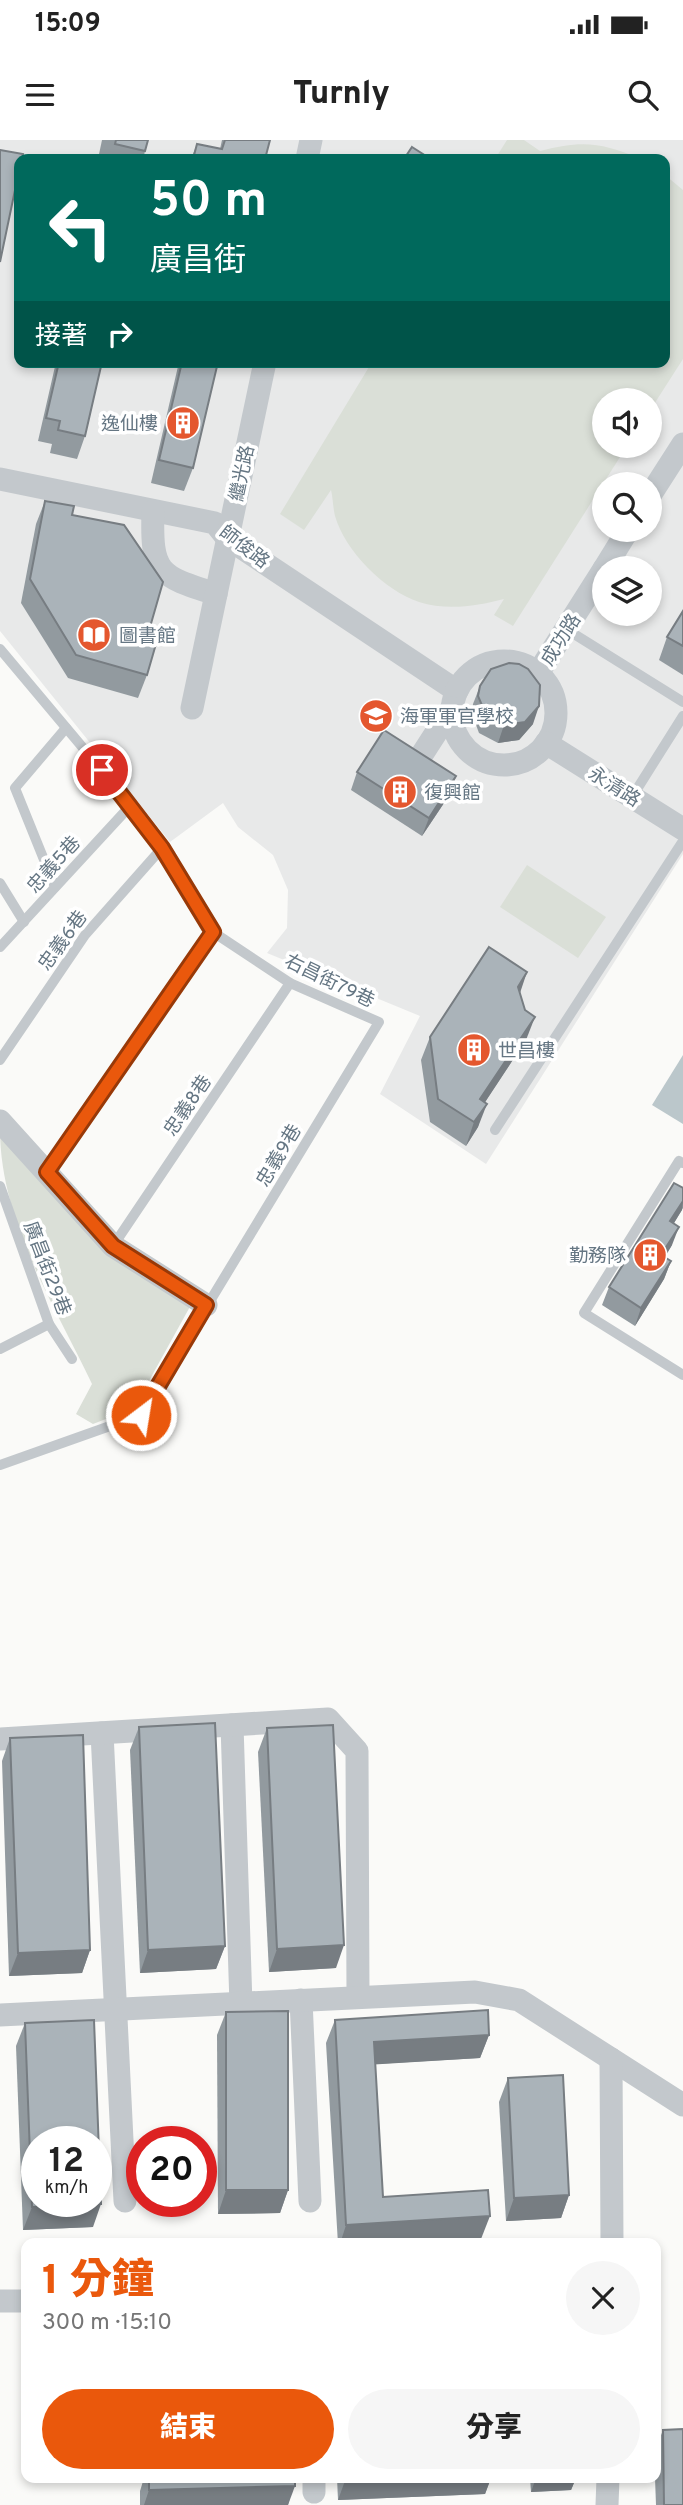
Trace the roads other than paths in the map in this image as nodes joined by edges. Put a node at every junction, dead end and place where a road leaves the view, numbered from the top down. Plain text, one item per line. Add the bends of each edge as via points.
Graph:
1 (264, 368) edge
2 (683, 444) edge
3 (662, 477) edge
4 (0, 479) edge
5 (153, 511) junction
6 (228, 538) junction
7 (592, 588) edge
8 (216, 594) junction
9 (566, 629) junction
10 (0, 649) edge
11 (538, 673) junction
12 (454, 700) junction
13 (683, 702) edge
14 (192, 708) dead end
15 (683, 716) edge
16 (66, 728) junction
17 (546, 743) junction
18 (412, 770) edge
19 (632, 797) junction
20 (131, 805) junction
21 (683, 830) edge
22 (683, 841) edge
23 (162, 848) junction
24 (0, 883) edge
25 (55, 887) junction
26 (24, 922) junction
27 (213, 932) junction
28 (0, 947) edge
29 (290, 983) junction
30 (379, 1022) joint
31 (0, 1060) edge
32 (0, 1121) edge
33 (495, 1130) dead end
34 (683, 1163) edge
35 (47, 1172) junction
36 (0, 1186) edge
37 (3, 1214) edge
38 (113, 1246) junction
39 (206, 1305) junction
40 (49, 1324) junction
41 (0, 1349) edge
42 (72, 1359) dead end
43 (683, 1375) edge
44 (0, 1465) edge
45 (232, 1725) junction
46 (102, 1733) junction
47 (0, 1739) edge
48 (358, 1997) junction
49 (302, 2000) junction
50 (241, 2005) junction
51 (115, 2009) junction
52 (0, 2015) edge
53 (611, 2059) junction
54 (683, 2105) edge
55 (125, 2201) dead end
56 (310, 2201) dead end
57 (612, 2238) edge
58 (0, 2301) edge
59 (21, 2301) edge
60 (608, 2483) edge
61 (607, 2505) edge

1 - 6 street, 繼光路
2 - 3 street
4 - 5 street, 師俊路
5 - 6 street, 師俊路 via 215,523
5 - 8 street via 152,552 171,580
6 - 8 street, 繼光路
6 - 12 street, 師俊路
7 - 9 street, 成功路
8 - 14 street, 繼光路
9 - 11 street, 成功路
9 - 13 lane
10 - 16 lane, 右昌街79巷
11 - 12 street via 517,663 493,662 465,678
11 - 17 street via 554,699 555,722
12 - 17 street via 453,725 460,741 485,762 519,763
12 - 18 street
15 - 19 lane
16 - 20 lane, 右昌街79巷
16 - 25 lane via 15,788
17 - 19 street, 永清路
19 - 21 street, 永清路
20 - 23 lane, 右昌街79巷
20 - 25 lane, 忠義5巷
22 - 33 lane
23 - 27 lane, 右昌街79巷
23 - 31 lane, 忠義6巷 via 85,935
24 - 26 lane
25 - 26 lane, 忠義5巷
26 - 28 lane, 忠義5巷
27 - 29 lane, 右昌街79巷
27 - 35 lane
29 - 30 lane, 右昌街79巷
29 - 38 lane, 忠義8巷
30 - 39 lane, 忠義9巷
32 - 35 street
34 - 43 lane via 679,1160 584,1313
35 - 38 street
36 - 37 lane, 廣昌街29巷
37 - 40 lane, 廣昌街29巷
38 - 39 street
39 - 44 lane, 忠義9巷 via 141,1415
40 - 41 lane
40 - 42 lane, 廣昌街29巷
45 - 46 street
45 - 48 street via 328,1719 357,1751
45 - 50 street
46 - 47 street
46 - 51 street
48 - 49 street
48 - 53 street via 475,1992 519,2000
49 - 50 street
49 - 56 street
50 - 51 street
51 - 52 street
51 - 55 street
53 - 54 street
53 - 57 street
58 - 59 street
60 - 61 street

